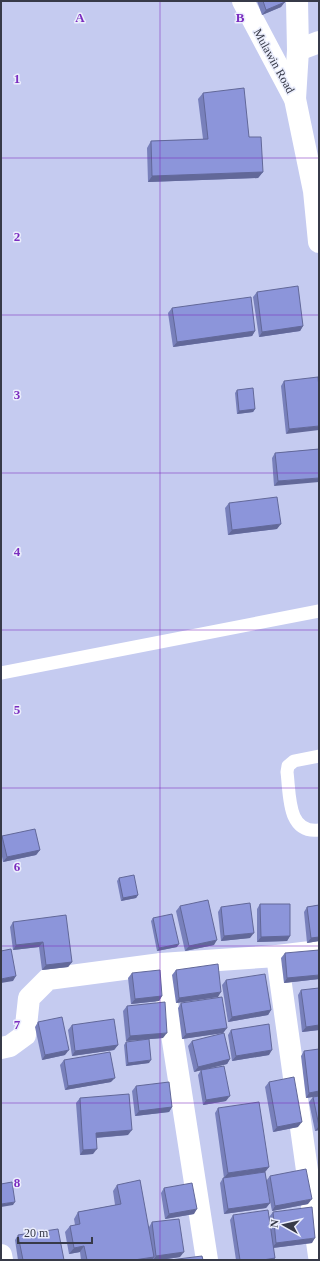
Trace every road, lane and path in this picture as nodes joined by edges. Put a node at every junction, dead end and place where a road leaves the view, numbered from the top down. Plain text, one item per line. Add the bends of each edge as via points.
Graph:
1 (243, 1) edge
2 (298, 1) edge
3 (319, 42) edge
4 (298, 50) junction
5 (295, 98) junction
6 (316, 190) edge
7 (319, 242) edge
8 (319, 611) edge
9 (1, 672) edge
10 (319, 756) edge
11 (319, 830) edge
12 (319, 951) edge
13 (278, 956) junction
14 (160, 964) junction
15 (1, 1048) edge
16 (1, 1255) edge
17 (319, 1256) edge
18 (2, 1260) edge
19 (206, 1260) edge

1 - 5 street, Mulawin Road
2 - 4 street
3 - 4 street
4 - 5 street
5 - 6 street, Mulawin Road
6 - 7 street, Mulawin Road
8 - 9 lane
10 - 11 lane via 294,761 288,766 287,772 293,819 301,828
12 - 13 street
13 - 14 street
13 - 17 street
14 - 15 street via 48,980 29,998 25,1035 10,1046
14 - 19 street
16 - 18 street

